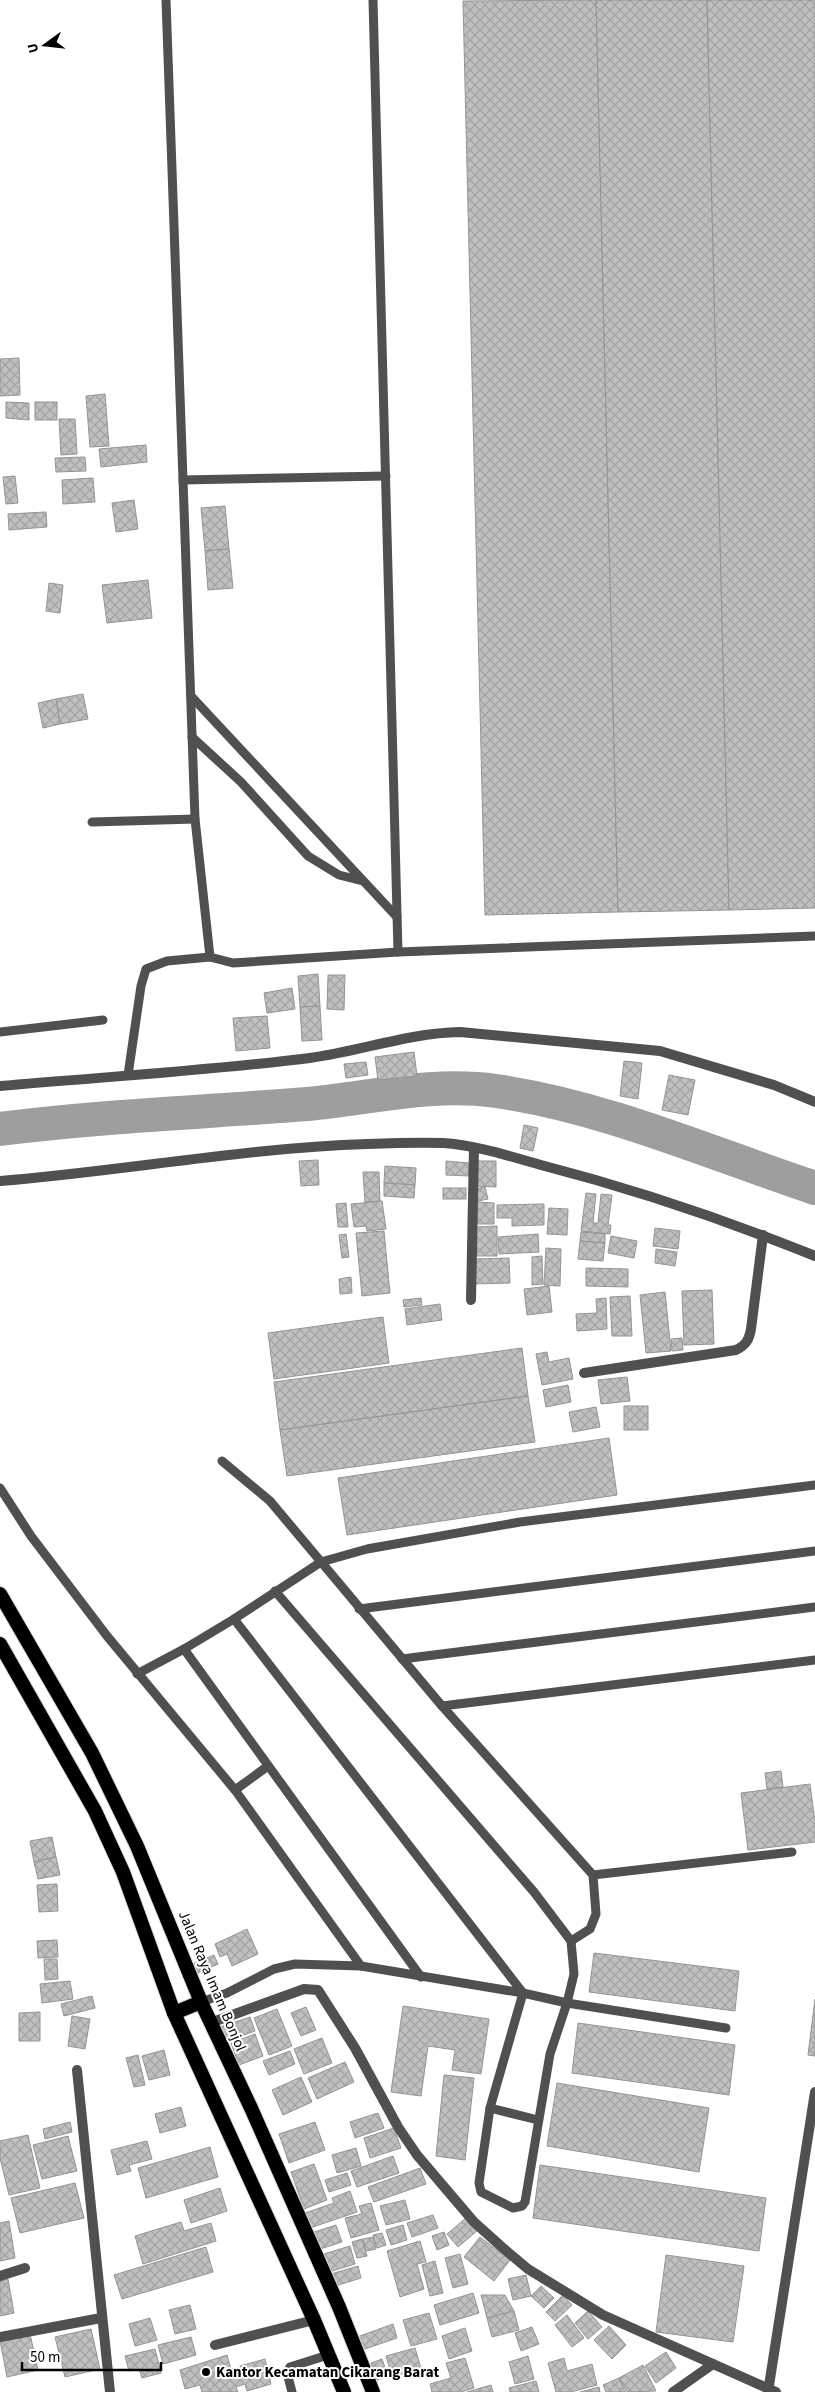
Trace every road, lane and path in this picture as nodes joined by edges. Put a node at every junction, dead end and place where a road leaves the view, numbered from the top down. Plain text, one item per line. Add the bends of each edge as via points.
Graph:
1 (166, 0) edge
2 (373, 0) edge
3 (386, 476) junction
4 (183, 480) junction
5 (191, 696) junction
6 (192, 737) junction
7 (195, 819) junction
8 (92, 822) dead end
9 (364, 881) junction
10 (397, 917) junction
11 (815, 936) edge
12 (398, 952) junction
13 (210, 957) junction
14 (103, 1020) dead end
15 (0, 1032) edge
16 (128, 1074) junction
17 (0, 1086) edge
18 (815, 1102) edge
19 (474, 1148) junction
20 (0, 1181) edge
21 (763, 1235) junction
22 (815, 1256) edge
23 (471, 1300) dead end
24 (584, 1373) dead end
25 (222, 1461) dead end
26 (815, 1485) edge
27 (0, 1488) edge
28 (815, 1551) edge
29 (321, 1562) junction
30 (274, 1592) junction
31 (0, 1594) edge
32 (815, 1607) edge
33 (359, 1609) junction
34 (234, 1619) junction
35 (0, 1644) edge
36 (184, 1649) junction
37 (402, 1659) junction
38 (815, 1660) edge
39 (137, 1674) junction
40 (442, 1706) junction
41 (268, 1766) junction
42 (235, 1790) junction
43 (792, 1852) dead end
44 (593, 1875) junction
45 (571, 1941) junction
46 (361, 1966) junction
47 (421, 1977) junction
48 (523, 1993) junction
49 (200, 2002) junction
50 (567, 2003) junction
51 (174, 2013) junction
52 (210, 2023) junction
53 (726, 2028) dead end
54 (77, 2070) dead end
55 (815, 2092) edge
56 (490, 2108) junction
57 (538, 2120) junction
58 (25, 2268) dead end
59 (0, 2276) edge
60 (101, 2318) junction
61 (314, 2320) junction
62 (0, 2337) edge
63 (216, 2345) dead end
64 (328, 2355) junction
65 (712, 2364) junction
66 (770, 2391) edge
67 (110, 2392) edge
68 (292, 2392) edge
69 (344, 2392) edge
70 (373, 2392) edge
71 (673, 2392) edge

1 - 4 lane
2 - 3 lane
3 - 4 lane
3 - 10 lane
4 - 5 lane
5 - 6 lane
5 - 9 lane
6 - 7 lane
6 - 9 lane via 241,782 308,856 339,875
7 - 8 lane
7 - 13 lane
9 - 10 lane
10 - 12 lane
11 - 12 lane
12 - 13 lane via 233,963
13 - 16 lane via 167,961 146,969
14 - 15 lane
16 - 17 street
16 - 18 street via 303,1059 426,1034 460,1032 660,1052 774,1085
19 - 20 street via 436,1143 264,1150
19 - 21 street via 564,1171
19 - 23 street
21 - 22 street
21 - 24 street via 751,1329 749,1340 743,1346 736,1350
25 - 29 lane via 270,1501
26 - 29 lane via 520,1522 367,1549
27 - 39 lane via 31,1536
28 - 33 lane
29 - 30 lane
29 - 33 lane
30 - 34 lane
30 - 45 lane via 534,1892
31 - 49 highway, Jalan Raya Imam Bonjol via 92,1753 137,1846
32 - 37 lane
33 - 37 lane
34 - 36 lane
34 - 48 lane
35 - 51 highway via 99,1820 123,1872
36 - 39 lane
36 - 41 lane
37 - 40 lane
38 - 40 lane
39 - 42 lane
40 - 44 lane
41 - 42 lane
41 - 47 lane
42 - 46 lane
43 - 44 lane
44 - 45 lane via 596,1914 590,1929
45 - 50 lane via 574,1974
46 - 47 lane
46 - 49 lane via 295,1964 274,1969 227,1993
47 - 48 lane
48 - 50 lane
48 - 56 lane
49 - 51 highway
49 - 52 highway, Jalan Raya Imam Bonjol
50 - 53 lane
50 - 57 lane via 550,2054
51 - 61 highway
52 - 65 street via 304,1989 318,1990 416,2155 474,2222 528,2269 582,2304 623,2326
52 - 70 highway, Jalan Raya Imam Bonjol via 339,2307
54 - 60 street
55 - 66 street
56 - 57 lane
56 - 57 lane via 479,2188 480,2192 513,2208 525,2202
58 - 59 street
60 - 62 street
60 - 67 street
61 - 63 street
61 - 64 highway
64 - 68 lane via 290,2367 287,2374
64 - 69 highway
65 - 66 street
65 - 71 street

